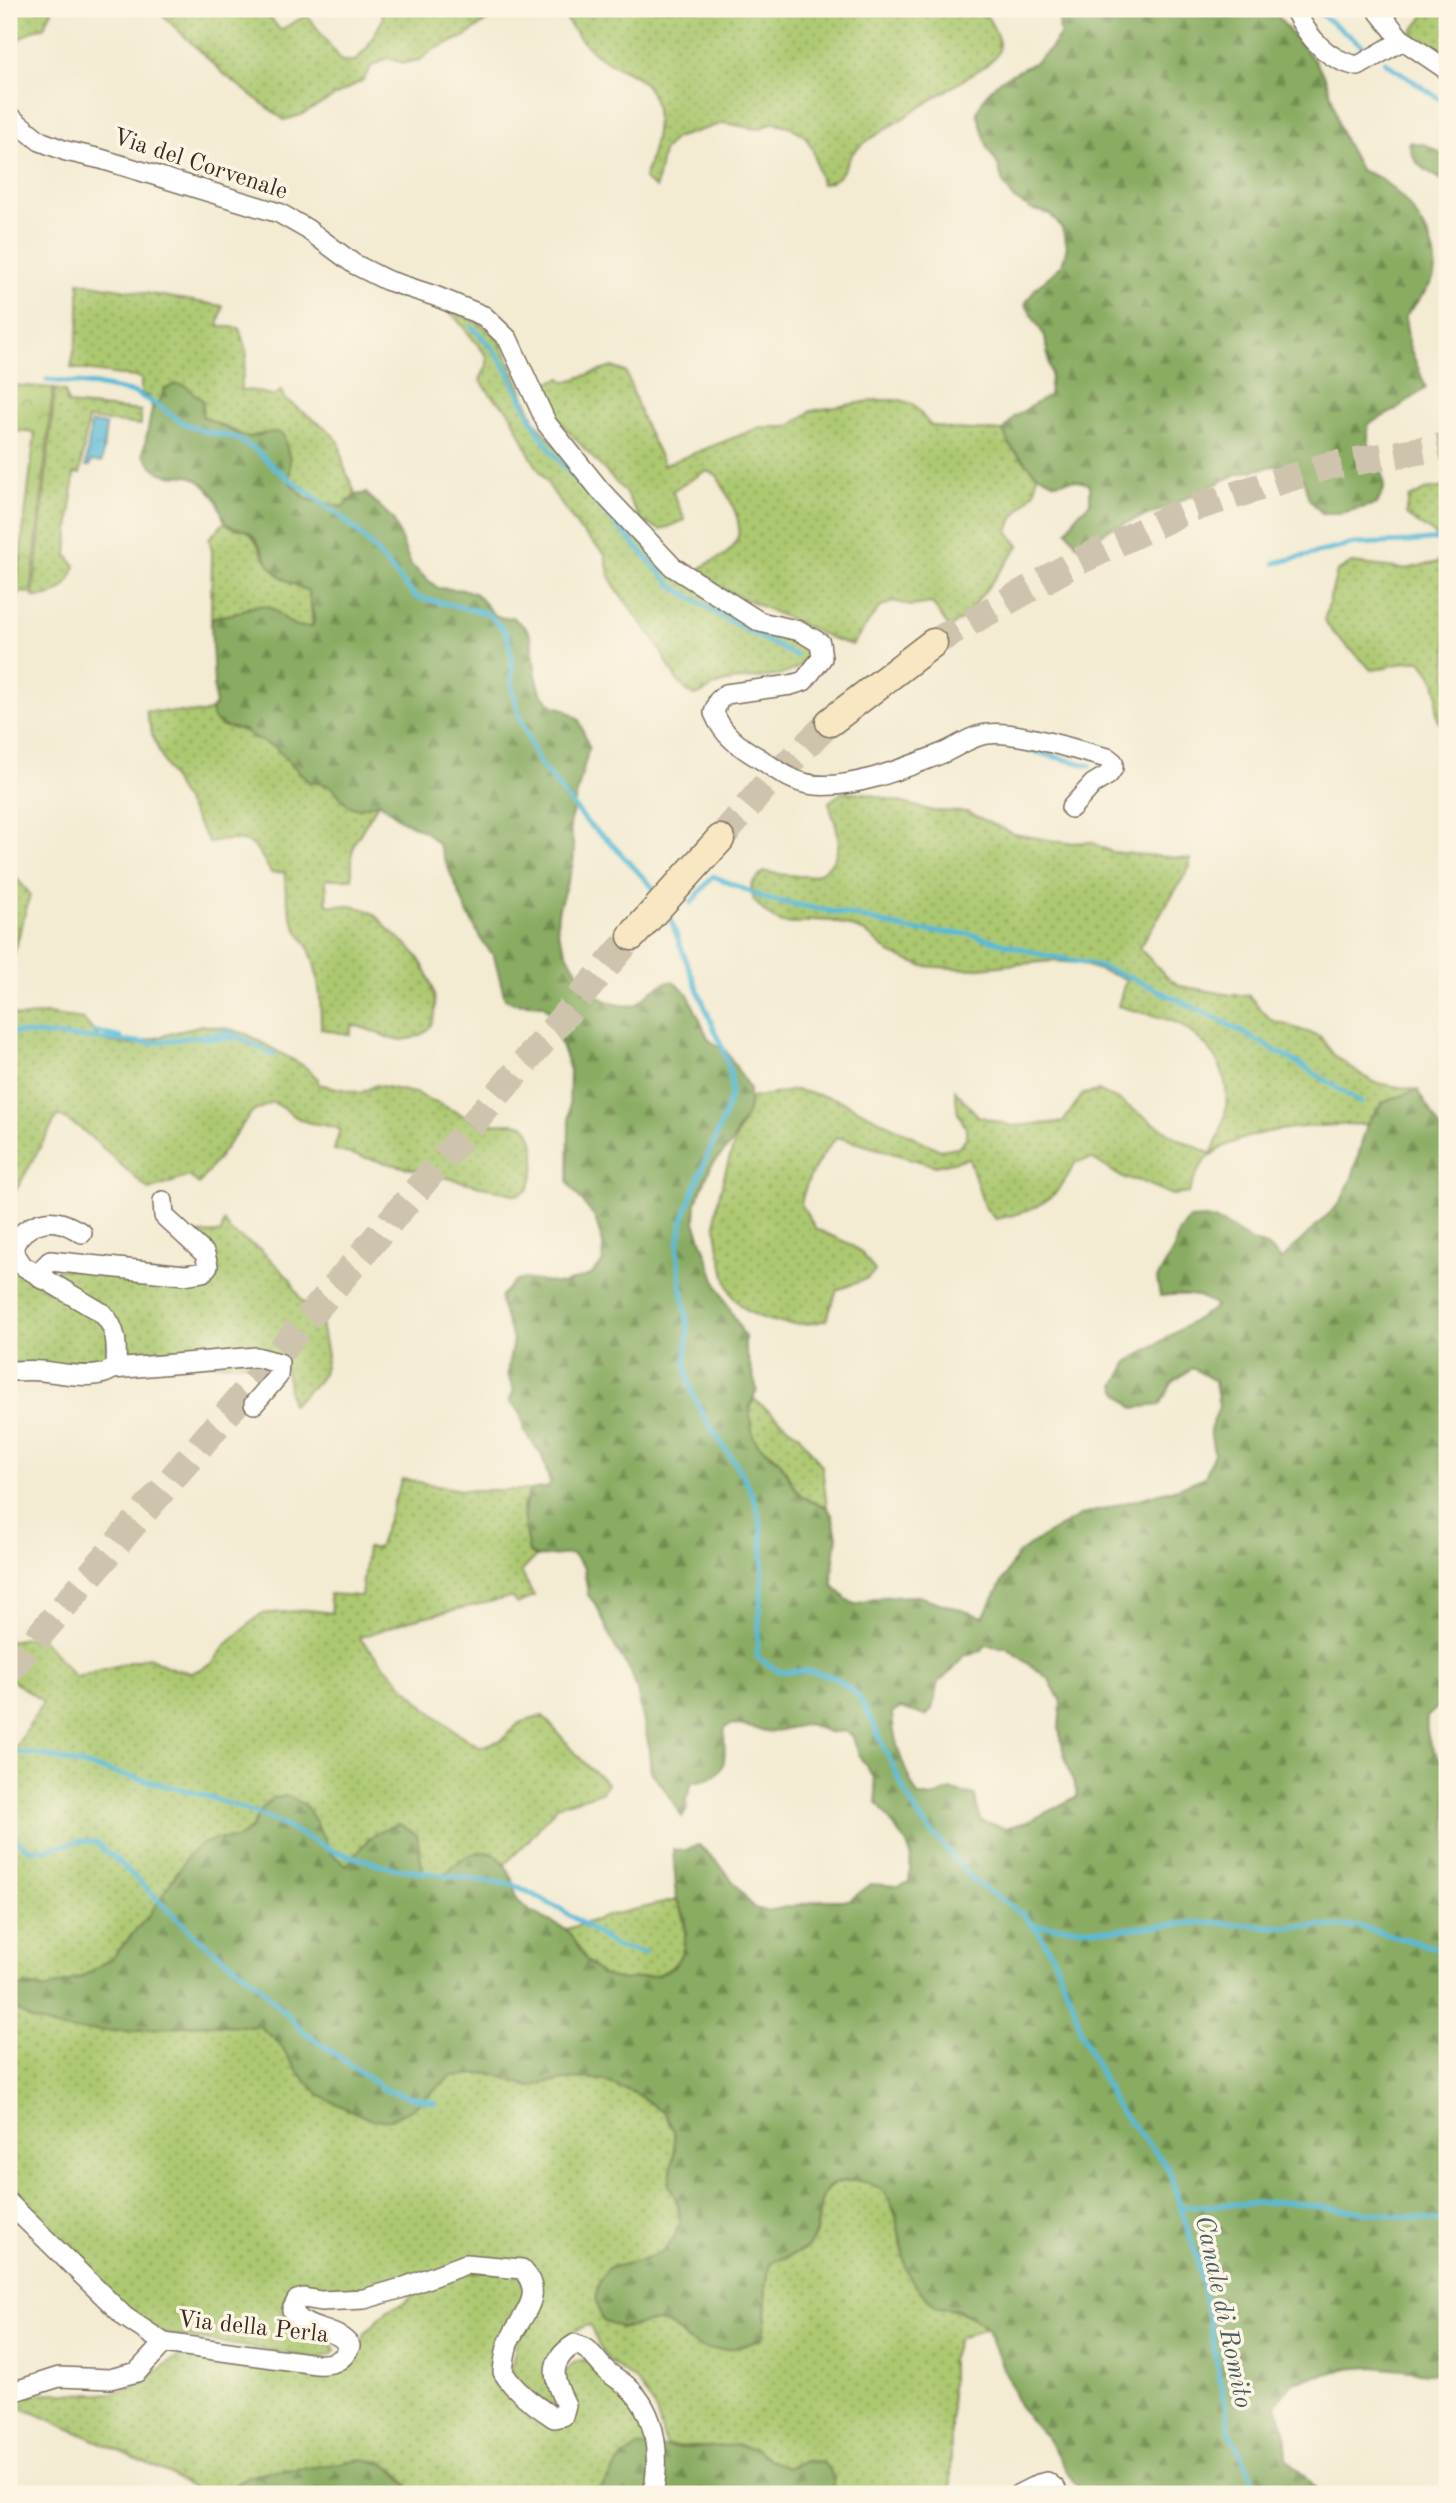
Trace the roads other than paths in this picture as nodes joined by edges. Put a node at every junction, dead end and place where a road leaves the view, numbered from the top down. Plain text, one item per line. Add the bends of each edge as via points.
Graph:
1 (1294, 9) edge
2 (1379, 9) edge
3 (1398, 41) junction
4 (1447, 70) edge
5 (9, 116) edge
6 (933, 643) tunnel mouth
7 (830, 722) tunnel mouth
8 (1071, 808) dead end
9 (720, 839) tunnel mouth
10 (632, 936) tunnel mouth
11 (163, 1201) dead end
12 (82, 1233) dead end
13 (42, 1279) junction
14 (113, 1369) junction
15 (9, 1371) edge
16 (254, 1404) dead end
17 (9, 2203) edge
18 (163, 2343) junction
19 (9, 2393) edge
20 (653, 2494) edge
21 (1018, 2494) edge
22 (1058, 2494) edge

1 - 3 street via 1323,52 1344,63 1366,63
2 - 3 street
3 - 4 street
5 - 8 street, Via del Corvenale via 40,141 66,151 279,213 386,280 463,306 495,324 508,339 547,424 600,490 673,567 760,622 800,631 820,643 822,658 804,681 726,694 718,701 713,713 732,741 807,785 835,786 884,773 989,733 1113,762 1108,775
6 - 7 main road
9 - 10 main road
11 - 13 street via 164,1216 205,1254 208,1265 203,1272 185,1275 50,1261
12 - 13 street via 51,1221 20,1234 14,1245 15,1257
13 - 14 street via 111,1322 117,1350
14 - 15 street via 75,1375
14 - 16 street via 256,1357 279,1363 278,1376
17 - 18 street, Via della Perla via 125,2317
18 - 19 street via 137,2372 110,2379 60,2377
18 - 20 street, Via della Perla via 329,2365 344,2357 350,2346 342,2337 296,2317 292,2311 297,2300 364,2299 466,2264 522,2269 533,2286 532,2297 509,2342 503,2372 529,2400 555,2418 563,2416 566,2404 554,2381 557,2363 563,2351 575,2344 588,2348 645,2409 657,2453
21 - 22 street via 1047,2482

